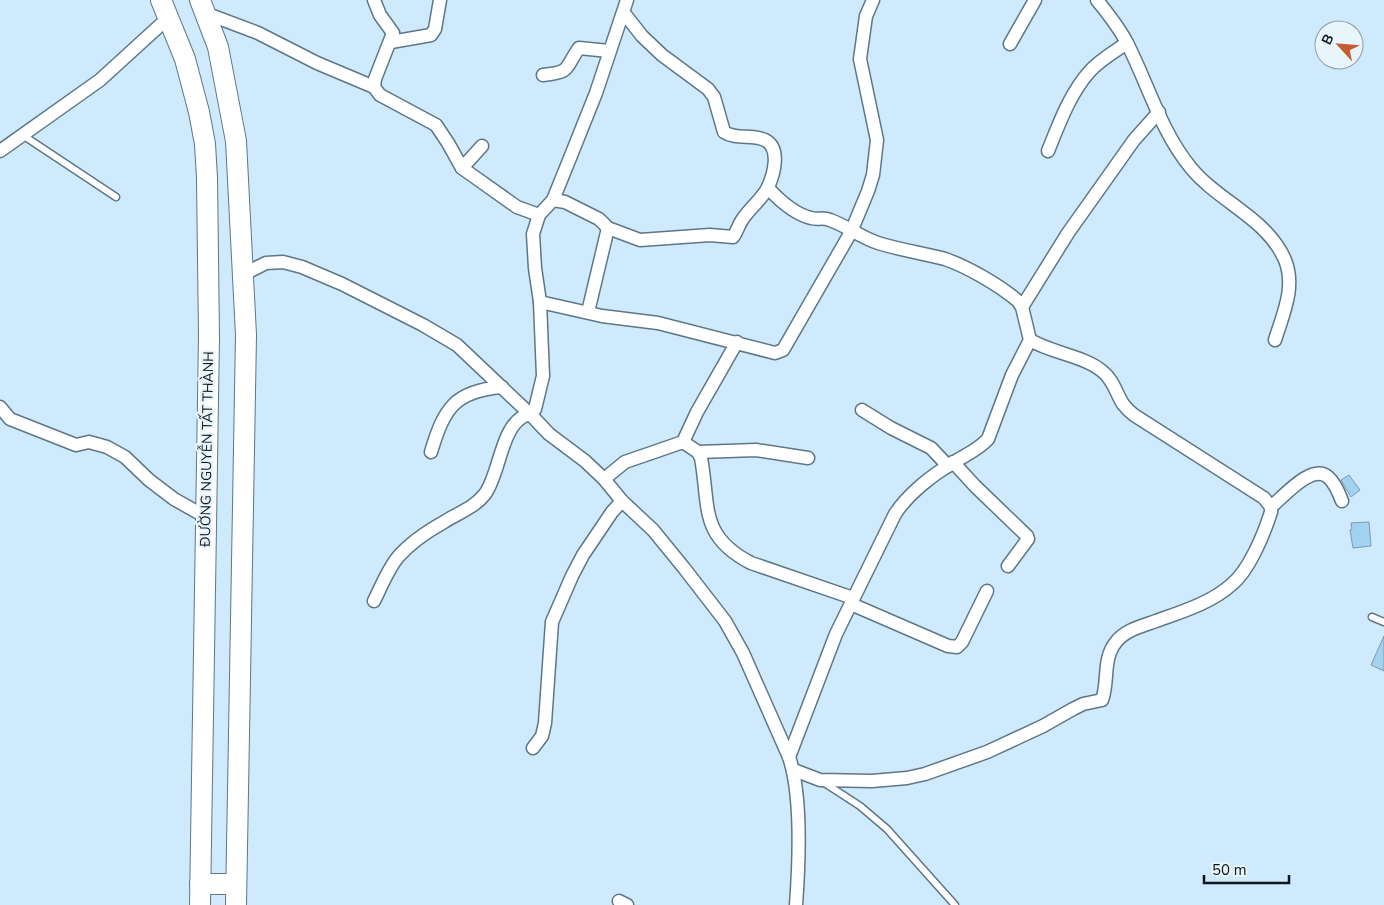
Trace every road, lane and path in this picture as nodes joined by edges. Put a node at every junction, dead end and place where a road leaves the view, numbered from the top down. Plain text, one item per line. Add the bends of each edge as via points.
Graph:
1 (374, 0) edge
2 (440, 0) edge
3 (627, 0) edge
4 (873, 0) edge
5 (1035, 0) edge
6 (1097, 0) edge
7 (202, 6) edge
8 (165, 9) edge
9 (624, 13) junction
10 (391, 42) junction
11 (1127, 43) junction
12 (1010, 44) dead end
13 (609, 52) junction
14 (543, 75) dead end
15 (374, 87) junction
16 (1159, 112) junction
17 (24, 136) junction
18 (236, 141) junction
19 (204, 144) junction
20 (482, 146) dead end
21 (1048, 151) dead end
22 (0, 152) edge
23 (462, 168) junction
24 (768, 188) junction
25 (116, 197) dead end
26 (553, 200) junction
27 (539, 215) junction
28 (608, 228) junction
29 (851, 232) junction
30 (244, 274) junction
31 (540, 302) junction
32 (1022, 307) junction
33 (588, 312) junction
34 (1030, 340) junction
35 (1275, 340) dead end
36 (737, 342) junction
37 (502, 388) junction
38 (0, 407) edge
39 (862, 410) dead end
40 (532, 415) junction
41 (683, 442) junction
42 (432, 452) dead end
43 (698, 452) junction
44 (808, 458) dead end
45 (951, 464) junction
46 (604, 479) junction
47 (1342, 500) dead end
48 (622, 501) junction
49 (1271, 507) junction
50 (206, 517) junction
51 (1008, 566) dead end
52 (987, 591) dead end
53 (374, 601) dead end
54 (852, 601) junction
55 (1372, 617) dead end
56 (1384, 622) edge
57 (534, 748) dead end
58 (789, 757) junction
59 (794, 770) junction
60 (820, 780) junction
61 (200, 884) junction
62 (236, 884) junction
63 (200, 905) edge
64 (236, 905) edge
65 (796, 905) edge
66 (955, 905) edge

1 - 10 street via 393,33
2 - 10 street via 431,35
3 - 9 street
4 - 29 street via 866,16 860,59 877,140 876,158 868,191
5 - 12 street
6 - 11 street
7 - 15 street via 317,63
7 - 18 main road via 218,47
8 - 17 street via 100,80
8 - 19 main road, ĐƯỜNG NGUYỄN TẤT THÀNH via 185,59
9 - 13 street
9 - 24 street via 662,55 708,89 714,97 724,132 771,144 773,171
10 - 15 street
11 - 16 street
11 - 21 street via 1097,64 1082,81
13 - 14 street via 579,48 568,69
13 - 26 street
15 - 23 street via 380,94 436,125
16 - 32 street via 1134,140 1068,233
16 - 35 street via 1177,148 1200,178 1258,224 1278,246 1288,270 1290,289
17 - 22 street
17 - 25 lane
18 - 19 main road
18 - 30 main road
19 - 50 main road, ĐƯỜNG NGUYỄN TẤT THÀNH via 209,337
20 - 23 street
23 - 27 street via 517,207
24 - 28 street via 733,237 710,235 640,240
24 - 29 street via 799,214 831,220
26 - 27 street
26 - 28 street via 565,202 599,219
27 - 31 street via 533,234
28 - 33 street
29 - 32 street via 878,243 960,265 1011,295
29 - 36 street via 783,350 775,353
30 - 37 street via 266,263 283,262 342,284 457,345
30 - 62 main road via 246,335
31 - 33 street
31 - 40 street via 543,376
32 - 34 street
33 - 36 street via 658,323
34 - 45 street via 1012,375 988,439
34 - 49 street via 1098,367 1108,376 1123,404 1134,415 1264,498
36 - 41 street
37 - 40 street
37 - 42 street via 470,393 456,401 438,430
38 - 50 street via 10,419 76,445 89,442 107,447 125,457 174,499
39 - 45 street via 931,448
40 - 46 street via 549,434
40 - 53 street via 522,416 515,423 486,492 397,558
41 - 43 street
41 - 46 street via 625,462
43 - 44 street via 756,450
43 - 54 street via 702,458 711,525 727,547 751,563
45 - 51 street via 1027,536 1026,544
45 - 54 street via 900,506
46 - 48 street
47 - 49 street via 1332,481 1318,472 1307,476
48 - 57 street via 583,555 552,622 545,723
48 - 58 street via 653,530 725,621 743,653
49 - 60 street via 1253,553 1230,586 1213,598 1129,632 1117,640 1109,654 1102,700 1083,704 987,752 925,774 872,780
50 - 61 main road, ĐƯỜNG NGUYỄN TẤT THÀNH
52 - 54 street via 957,647 948,646
54 - 58 street
55 - 56 lane
58 - 59 street
59 - 60 street
59 - 65 street
60 - 66 lane via 860,806 887,829
61 - 62 main road
61 - 63 main road, ĐƯỜNG NGUYỄN TẤT THÀNH
62 - 64 main road

